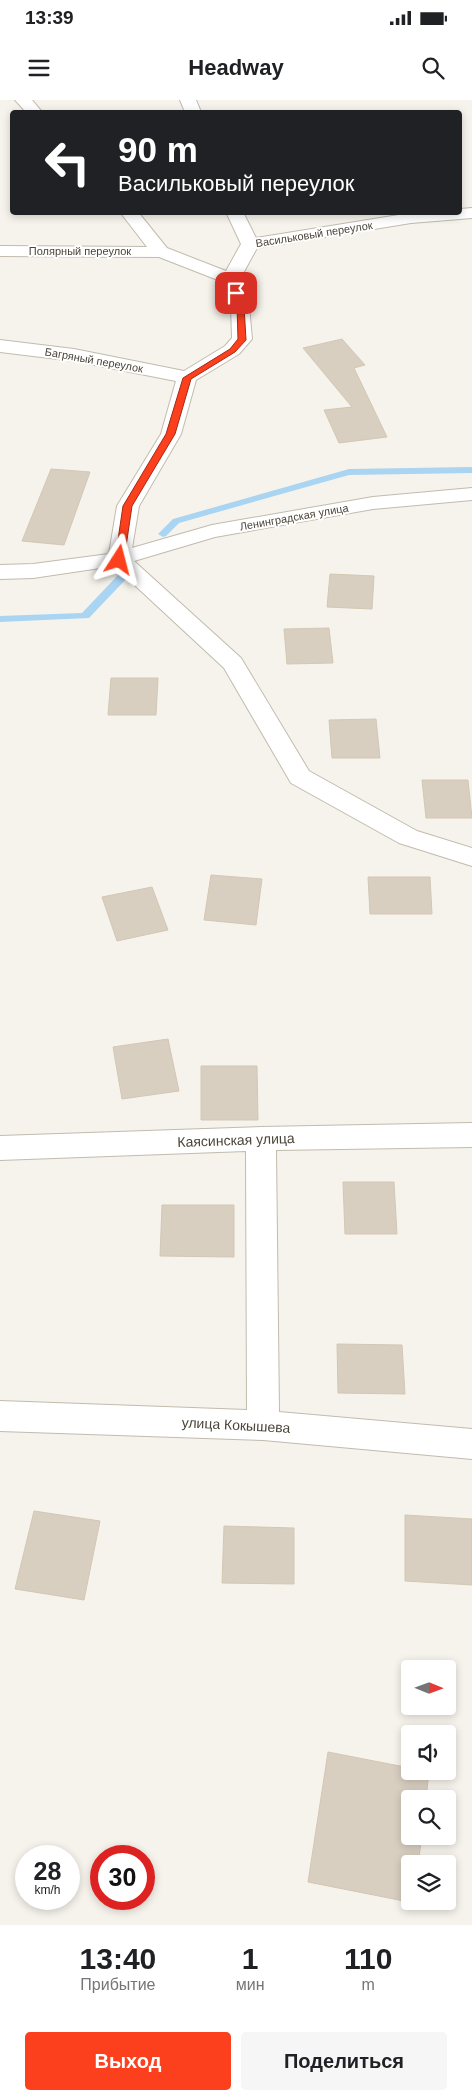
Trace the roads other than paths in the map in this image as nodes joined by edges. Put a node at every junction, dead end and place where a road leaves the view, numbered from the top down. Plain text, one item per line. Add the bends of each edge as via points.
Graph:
1 (23, 100) edge
2 (32, 110) edge
3 (130, 215) edge
4 (236, 215) edge
5 (448, 215) edge
6 (250, 244) junction
7 (0, 251) edge
8 (160, 252) junction
9 (231, 279) junction
10 (0, 346) edge
11 (187, 378) junction
12 (472, 494) edge
13 (119, 560) junction
14 (0, 572) edge
15 (472, 856) edge
16 (472, 1136) edge
17 (261, 1139) junction
18 (0, 1148) edge
19 (0, 1416) edge
20 (263, 1425) junction
21 (472, 1444) edge

1 - 2 street
3 - 8 street
4 - 6 street
5 - 6 street, Васильковый переулок
6 - 9 street, Васильковый переулок
7 - 8 street, Полярный переулок
8 - 9 street
9 - 11 street via 240,306 242,340 232,350
10 - 11 street, Багряный переулок via 74,355
11 - 13 street via 170,434 128,506
12 - 13 street, Ленинградская улица via 372,503 212,531
13 - 14 street, Ленинградская улица
13 - 15 street via 233,663 300,777 408,837
16 - 17 street, Каясинская улица
17 - 18 street, Каясинская улица
17 - 20 street
19 - 20 street, улица Кокышева
20 - 21 street, улица Кокышева

